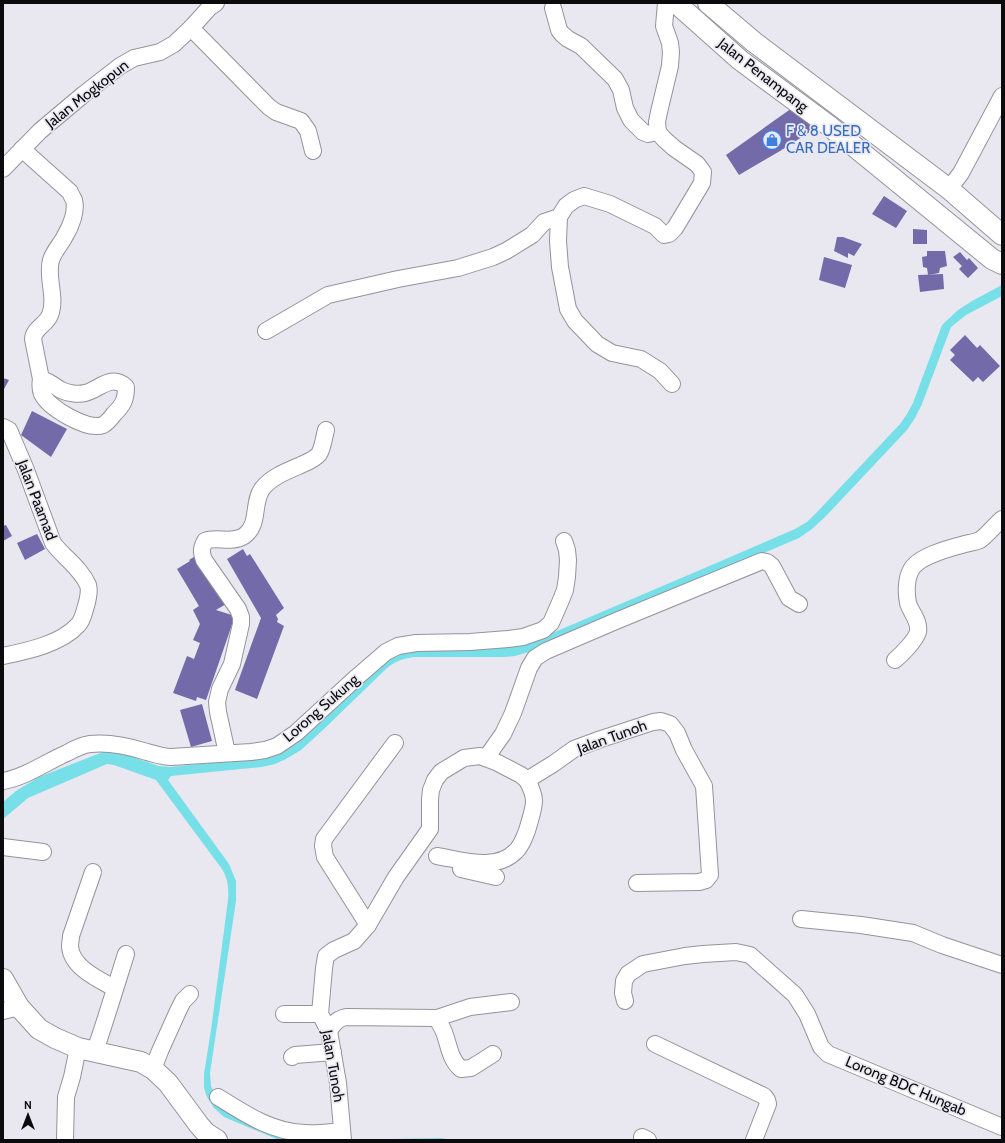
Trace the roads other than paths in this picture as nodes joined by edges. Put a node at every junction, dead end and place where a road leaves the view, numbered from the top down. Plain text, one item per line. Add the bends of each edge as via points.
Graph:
1 (216, 3) edge
2 (666, 3) edge
3 (676, 3) edge
4 (708, 3) edge
5 (554, 8) dead end
6 (191, 28) junction
7 (1002, 96) edge
8 (658, 132) junction
9 (22, 149) junction
10 (313, 151) dead end
11 (3, 169) edge
12 (949, 189) junction
13 (559, 217) junction
14 (1002, 236) edge
15 (1002, 264) edge
16 (266, 331) dead end
17 (41, 379) junction
18 (672, 384) dead end
19 (3, 427) edge
20 (326, 430) dead end
21 (1002, 519) edge
22 (564, 541) dead end
23 (799, 604) dead end
24 (3, 656) edge
25 (895, 660) dead end
26 (395, 743) dead end
27 (227, 753) junction
28 (486, 758) junction
29 (527, 780) junction
30 (3, 781) edge
31 (422, 839) junction
32 (3, 847) edge
33 (43, 852) dead end
34 (437, 856) junction
35 (93, 872) dead end
36 (496, 877) dead end
37 (637, 883) dead end
38 (802, 919) dead end
39 (368, 925) junction
40 (126, 954) dead end
41 (1002, 965) edge
42 (3, 979) edge
43 (114, 988) junction
44 (190, 994) dead end
45 (624, 1001) dead end
46 (511, 1002) dead end
47 (11, 1009) edge
48 (284, 1014) dead end
49 (320, 1014) junction
50 (437, 1018) junction
51 (329, 1030) junction
52 (655, 1044) dead end
53 (86, 1049) junction
54 (332, 1052) junction
55 (493, 1054) dead end
56 (292, 1057) dead end
57 (154, 1069) junction
58 (218, 1097) dead end
59 (1002, 1127) edge
60 (343, 1135) edge
61 (65, 1140) edge
62 (216, 1140) edge
63 (754, 1140) edge

1 - 6 street, Jalan Mogkopun
2 - 8 street via 664,26 671,52 659,112
3 - 15 main road, Jalan Penampang via 740,60 828,125 992,259
4 - 12 main road, Jalan Penampang via 754,42
5 - 8 street via 562,34 581,46 614,79 621,90 631,120 643,132
6 - 9 street, Jalan Mogkopun via 174,44 160,52 134,58 120,66 55,117
6 - 10 street via 269,107 301,121 308,131
7 - 12 street via 961,173
8 - 13 street via 703,172 702,183 675,228 664,235 654,226 610,204 584,196 566,206
9 - 11 street, Jalan Mogkopun
9 - 17 street via 70,192 75,212 66,235 52,258 49,275 52,299 50,315 33,335
12 - 14 main road, Jalan Penampang
13 - 16 street via 544,222 532,235 493,257 458,268 328,295
13 - 18 street via 560,267 568,309 575,321 597,344 612,353 641,359 660,371
17 - 17 street via 61,390 73,393 86,393 112,381 126,387 126,396 122,407 110,420 96,426 63,414 43,395
19 - 24 street, Jalan Paamad via 9,430 53,543 81,572 88,586 89,598 78,625 65,635 46,645
20 - 27 street via 320,453 314,459 288,470 262,489 255,520 245,536 231,540 209,539 202,546 204,560 241,617 232,664 217,702
21 - 25 street via 979,540 924,559 911,569 906,588 908,604 918,623 918,629 917,634
22 - 27 street, Lorong Sukung via 568,560 565,590 550,623 543,630 508,639 398,646 386,652 296,733 277,746 251,752
23 - 28 street via 789,598 772,566 762,561 546,651 535,658 529,668 503,734
26 - 39 street via 324,839 325,856
27 - 30 street, Lorong Sukung via 171,757 116,744 89,744 14,779
28 - 29 street, Jalan Tunoh
28 - 31 street, Jalan Tunoh via 464,758 441,772 431,790 430,829
29 - 34 street via 534,792 535,804 517,851 502,861 480,863
29 - 37 street, Jalan Tunoh via 574,749 640,725 661,721 670,724 677,732 704,786 710,876 699,882
31 - 34 street
31 - 39 street, Jalan Tunoh
32 - 33 street
34 - 36 street via 451,866
35 - 43 street via 71,936 70,946 77,962
38 - 41 street via 913,933
39 - 49 street, Jalan Tunoh via 354,941 326,956
40 - 43 street
42 - 47 main road
43 - 53 street via 107,1018
44 - 57 street via 178,1011
45 - 59 street, Lorong BDC Hungab via 624,981 628,974 643,964 685,956 736,952 750,955 796,995 821,1047 828,1054
46 - 50 street via 470,1007
47 - 53 main road via 55,1038
48 - 49 street
49 - 51 street, Jalan Tunoh
50 - 51 street via 346,1017 334,1023
50 - 55 street via 453,1060 461,1070 471,1068
51 - 54 street, Jalan Tunoh
52 - 63 street via 764,1096 768,1104
53 - 57 main road via 141,1062
53 - 61 street via 72,1076 66,1097
54 - 56 street
54 - 60 street, Jalan Tunoh via 338,1082
57 - 62 main road via 168,1083 199,1125
58 - 60 street via 247,1116 281,1130

